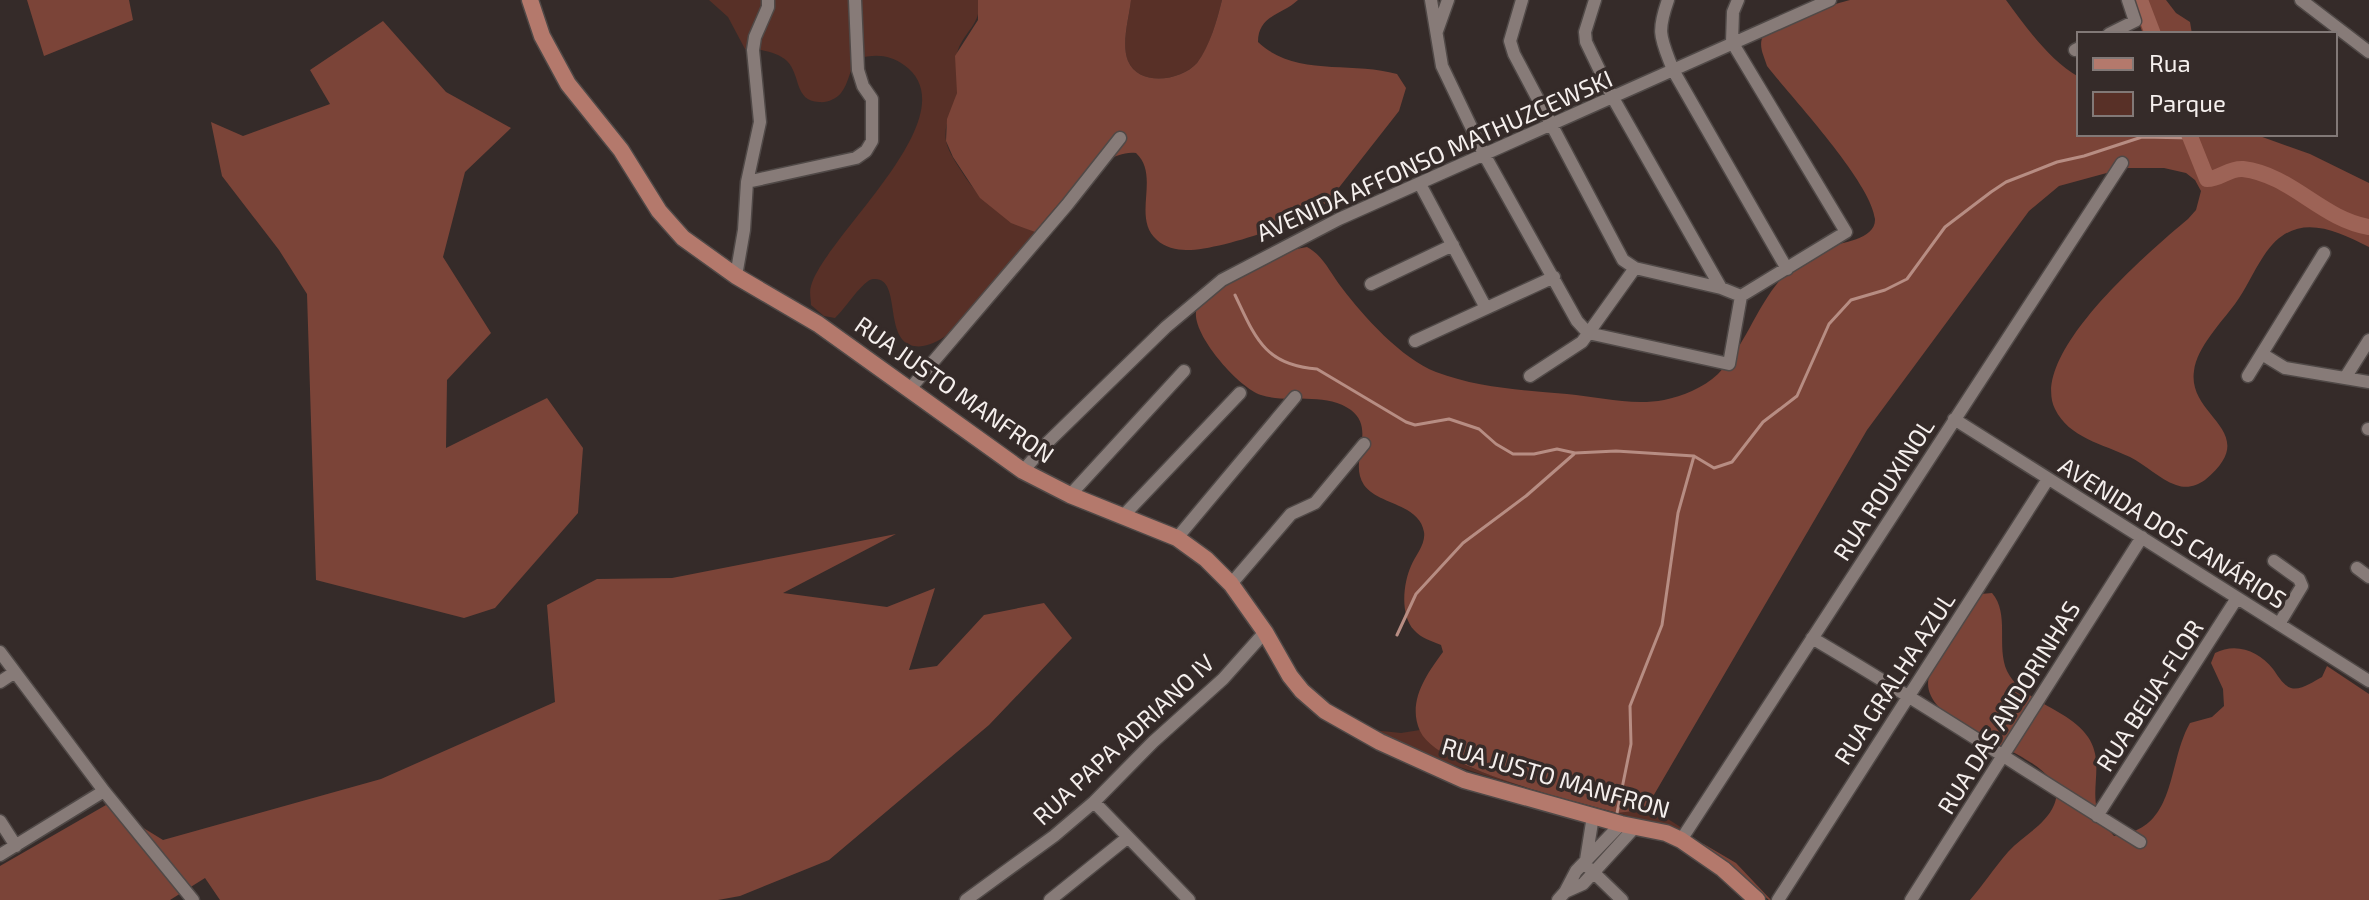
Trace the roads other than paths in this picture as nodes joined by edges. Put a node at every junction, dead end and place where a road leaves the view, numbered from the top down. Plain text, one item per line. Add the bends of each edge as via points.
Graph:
1 (530, 0) edge
2 (768, 0) edge
3 (855, 0) edge
4 (1431, 0) edge
5 (1448, 0) edge
6 (1522, 0) edge
7 (1595, 0) edge
8 (1668, 0) edge
9 (1738, 0) edge
10 (1830, 0) edge
11 (2128, 0) edge
12 (2301, 0) edge
13 (2113, 32) edge
14 (1435, 36) junction
15 (1732, 42) junction
16 (2367, 48) edge
17 (1673, 70) junction
18 (1613, 98) junction
19 (1551, 126) junction
20 (1120, 138) dead end
21 (1485, 156) junction
22 (2122, 163) dead end
23 (747, 182) junction
24 (1420, 184) junction
25 (1453, 245) junction
26 (2324, 253) dead end
27 (1635, 268) junction
28 (1787, 269) junction
29 (736, 276) junction
30 (1554, 277) junction
31 (1371, 284) dead end
32 (1721, 288) junction
33 (1741, 296) junction
34 (1486, 308) junction
35 (1588, 333) junction
36 (2369, 340) edge
37 (1415, 341) dead end
38 (2262, 354) junction
39 (1184, 371) dead end
40 (1530, 376) dead end
41 (2248, 376) dead end
42 (2345, 378) junction
43 (2369, 382) edge
44 (909, 390) junction
45 (1240, 393) dead end
46 (1295, 397) dead end
47 (1954, 419) junction
48 (1364, 444) dead end
49 (1023, 471) junction
50 (2048, 479) junction
51 (1070, 495) junction
52 (1123, 516) junction
53 (2142, 537) junction
54 (1177, 538) junction
55 (2274, 561) dead end
56 (2357, 568) dead end
57 (2369, 577) edge
58 (1231, 584) junction
59 (2237, 598) junction
60 (2279, 624) junction
61 (1265, 632) junction
62 (1812, 638) junction
63 (0, 652) edge
64 (15, 672) junction
65 (2369, 681) edge
66 (0, 682) edge
67 (1909, 695) junction
68 (2003, 758) junction
69 (104, 791) junction
70 (1094, 802) junction
71 (1593, 816) junction
72 (2097, 816) junction
73 (0, 821) edge
74 (1629, 825) junction
75 (1127, 838) junction
76 (1681, 840) junction
77 (2140, 842) dead end
78 (16, 846) junction
79 (0, 855) edge
80 (1585, 862) junction
81 (1594, 873) junction
82 (1562, 896) edge
83 (192, 899) edge
84 (966, 900) edge
85 (1050, 900) edge
86 (1189, 900) edge
87 (1622, 900) edge
88 (1757, 900) edge
89 (1778, 900) edge
90 (1911, 900) edge

1 - 29 main road, RUA JUSTO MANFRON via 568,84 621,150 659,211 683,238
2 - 23 street via 753,50 760,116
3 - 23 street via 858,70 872,99 872,141 856,158
4 - 14 street
5 - 14 street
6 - 19 street via 1510,41
7 - 18 street via 1586,42
8 - 17 street via 1660,35
9 - 15 street
10 - 15 street, AVENIDA AFFONSO MATHUZCEWSKI
11 - 13 street via 2135,21
12 - 16 street
14 - 21 street via 1442,66
15 - 17 street, AVENIDA AFFONSO MATHUZCEWSKI
15 - 28 street via 1846,232
17 - 18 street, AVENIDA AFFONSO MATHUZCEWSKI
17 - 28 street
18 - 19 street, AVENIDA AFFONSO MATHUZCEWSKI
18 - 32 street
19 - 21 street, AVENIDA AFFONSO MATHUZCEWSKI
19 - 27 street via 1623,260
20 - 44 street
21 - 24 street, AVENIDA AFFONSO MATHUZCEWSKI
21 - 30 street
22 - 47 street, RUA ROUXINOL
23 - 29 street
24 - 25 street
24 - 49 street, AVENIDA AFFONSO MATHUZCEWSKI via 1222,280 1166,327
25 - 31 street
25 - 34 street
26 - 38 street
27 - 32 street
27 - 35 street
28 - 33 street
29 - 44 main road, RUA JUSTO MANFRON via 818,324
30 - 34 street
30 - 35 street
32 - 33 street
33 - 35 street via 1729,364
34 - 37 street
35 - 40 street via 1577,347
36 - 42 street
38 - 41 street
38 - 42 street via 2285,368
39 - 51 street
42 - 43 street
44 - 49 main road, RUA JUSTO MANFRON
45 - 52 street
46 - 54 street
47 - 50 street, AVENIDA DOS CANÁRIOS
47 - 62 street, RUA ROUXINOL
48 - 58 street via 1315,503 1291,514
49 - 51 main road, RUA JUSTO MANFRON
50 - 53 street, AVENIDA DOS CANÁRIOS
50 - 67 street, RUA GRALHA AZUL
51 - 52 main road, RUA JUSTO MANFRON
52 - 54 main road, RUA JUSTO MANFRON
53 - 59 street, AVENIDA DOS CANÁRIOS
53 - 68 street, RUA DAS ANDORINHAS
54 - 58 main road, RUA JUSTO MANFRON
55 - 60 street via 2302,586
56 - 57 street
58 - 61 main road, RUA JUSTO MANFRON
59 - 60 street, AVENIDA DOS CANÁRIOS
59 - 72 street, RUA BEIJA-FLOR
60 - 65 street, AVENIDA DOS CANÁRIOS
61 - 70 street, RUA PAPA ADRIANO IV
61 - 71 main road, RUA JUSTO MANFRON via 1302,691 1325,711 1380,742 1464,780
62 - 67 street
62 - 76 street, RUA ROUXINOL
63 - 64 street
64 - 66 street
64 - 69 street
67 - 68 street
67 - 89 street, RUA GRALHA AZUL
68 - 72 street
68 - 90 street, RUA DAS ANDORINHAS
69 - 78 street
69 - 83 street
70 - 75 street
70 - 84 street, RUA PAPA ADRIANO IV
71 - 74 main road, RUA JUSTO MANFRON
71 - 80 street
72 - 77 street
73 - 78 street
74 - 76 main road, RUA JUSTO MANFRON
74 - 80 street
74 - 81 street
75 - 85 street
75 - 86 street
76 - 88 main road, RUA JUSTO MANFRON
78 - 79 street
80 - 81 street
80 - 82 street
81 - 82 street
81 - 87 street

